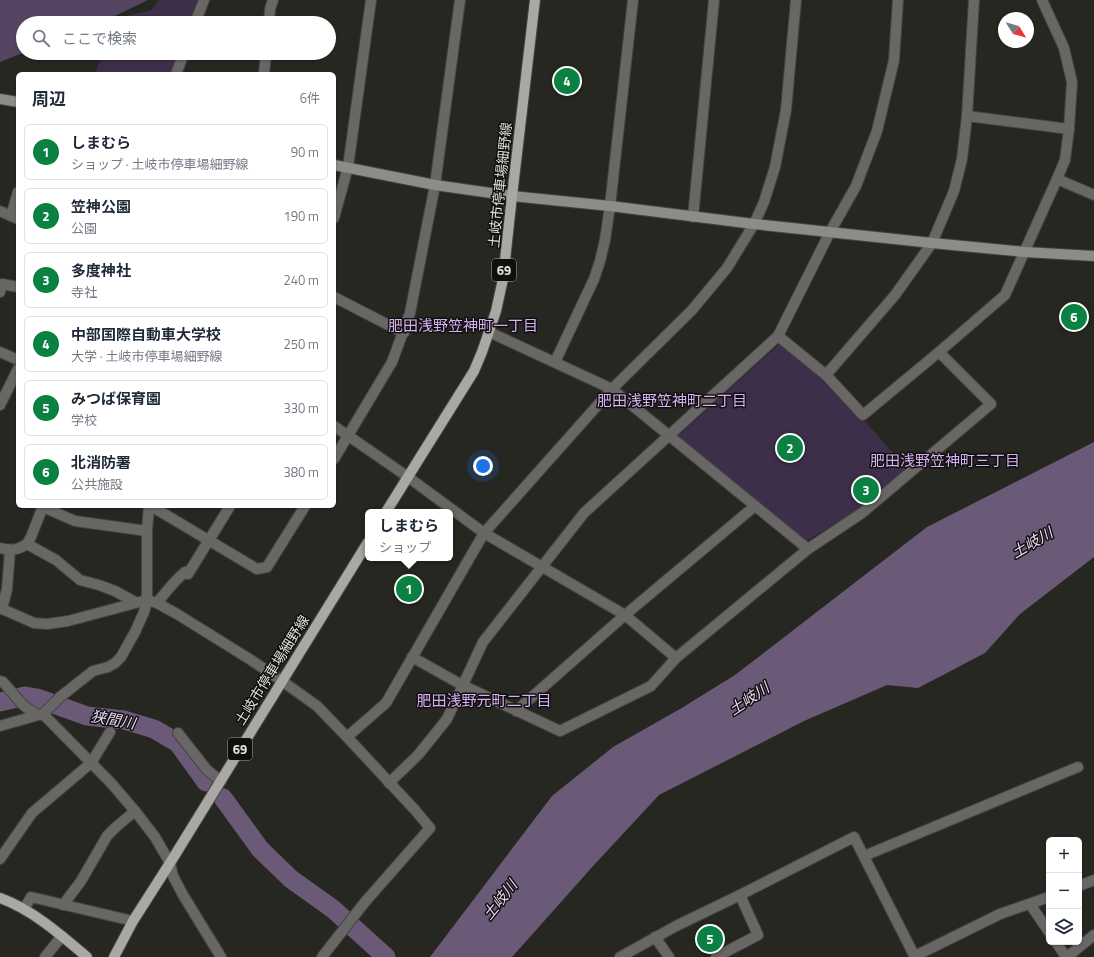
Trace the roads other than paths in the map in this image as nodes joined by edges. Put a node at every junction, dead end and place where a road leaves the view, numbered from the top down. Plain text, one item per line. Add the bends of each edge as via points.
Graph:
1 (204, 0) edge
2 (273, 0) edge
3 (371, 0) edge
4 (460, 0) edge
5 (535, 0) edge
6 (633, 0) edge
7 (714, 0) edge
8 (796, 0) edge
9 (898, 0) edge
10 (974, 0) edge
11 (1042, 0) edge
12 (198, 16) edge
13 (269, 16) edge
14 (181, 60) edge
15 (265, 60) edge
16 (177, 72) edge
17 (264, 72) edge
18 (0, 99) edge
19 (16, 102) edge
20 (967, 116) junction
21 (1069, 130) junction
22 (336, 165) edge
23 (348, 167) junction
24 (1057, 179) junction
25 (434, 185) junction
26 (512, 196) junction
27 (1094, 196) edge
28 (16, 205) edge
29 (610, 206) junction
30 (0, 211) edge
31 (336, 211) edge
32 (694, 217) junction
33 (14, 218) edge
34 (754, 224) junction
35 (830, 232) junction
36 (932, 243) junction
37 (1025, 252) junction
38 (1094, 256) edge
39 (16, 287) edge
40 (0, 292) edge
41 (336, 298) edge
42 (489, 332) junction
43 (404, 333) junction
44 (778, 336) junction
45 (0, 352) edge
46 (939, 352) junction
47 (16, 359) edge
48 (555, 362) junction
49 (16, 373) edge
50 (826, 375) junction
51 (612, 389) junction
52 (0, 405) edge
53 (336, 427) edge
54 (669, 435) junction
55 (348, 436) junction
56 (336, 455) edge
57 (408, 477) junction
58 (755, 506) junction
59 (42, 508) edge
60 (47, 508) edge
61 (150, 508) edge
62 (153, 508) edge
63 (229, 508) edge
64 (304, 508) edge
65 (388, 509) edge
66 (451, 509) edge
67 (453, 510) edge
68 (147, 531) junction
69 (484, 533) junction
70 (208, 540) junction
71 (27, 544) junction
72 (365, 547) edge
73 (5, 549) edge
74 (808, 549) junction
75 (542, 566) junction
76 (147, 600) junction
77 (135, 602) junction
78 (157, 603) junction
79 (1, 608) edge
80 (625, 615) junction
81 (412, 657) junction
82 (676, 658) junction
83 (0, 681) edge
84 (282, 681) junction
85 (462, 685) junction
86 (516, 711) junction
87 (43, 713) junction
88 (0, 726) edge
89 (110, 732) dead end
90 (178, 733) dead end
91 (347, 737) junction
92 (91, 763) junction
93 (1078, 767) dead end
94 (221, 781) junction
95 (389, 783) junction
96 (135, 811) junction
97 (864, 856) junction
98 (0, 859) edge
99 (170, 863) junction
100 (1094, 880) edge
101 (1082, 885) edge
102 (740, 895) junction
103 (0, 898) edge
104 (1046, 898) edge
105 (1030, 904) junction
106 (63, 905) junction
107 (24, 909) junction
108 (133, 921) junction
109 (1046, 928) edge
110 (1094, 935) edge
111 (62, 936) junction
112 (655, 937) junction
113 (1058, 945) edge
114 (915, 956) edge
115 (45, 957) edge
116 (87, 957) edge
117 (114, 957) edge
118 (221, 957) edge
119 (322, 957) edge
120 (620, 957) edge
121 (669, 957) edge
122 (716, 957) edge
123 (1067, 957) edge

1 - 12 street
2 - 13 street
3 - 23 street
4 - 25 street
5 - 26 main road, 土岐市停車場細野線 / 69
6 - 29 street
7 - 32 street
8 - 34 street via 786,110 775,168
9 - 35 street via 894,60 876,131 856,186
10 - 20 street
11 - 21 street via 1064,48 1072,82
14 - 16 street
15 - 17 street
18 - 19 street
20 - 21 street
20 - 36 street via 962,159 954,191
21 - 24 street via 1065,160
22 - 23 street
23 - 25 street
23 - 31 street
24 - 27 street
24 - 37 street
25 - 26 street
25 - 43 street
26 - 29 street
26 - 42 main road, 土岐市停車場細野線 / 69 via 503,279
28 - 33 street
29 - 32 street
29 - 48 street via 605,240 594,279
30 - 33 street
32 - 34 street
34 - 35 street
34 - 51 street via 727,268 692,310
35 - 36 street
35 - 44 street
36 - 37 street
36 - 50 street via 895,295
37 - 38 street
37 - 46 street via 1006,295
39 - 40 street via 2,284
41 - 43 street
42 - 48 street
42 - 57 main road, 土岐市停車場細野線 / 69 via 474,371
43 - 55 street via 392,362
44 - 50 street
44 - 54 street
45 - 47 street
46 - 50 street via 864,415
46 - 74 street via 991,404 862,513
48 - 51 street
49 - 52 street
51 - 54 street
51 - 69 street
53 - 55 street
54 - 58 street
54 - 75 street via 584,513
55 - 56 street
55 - 57 street
57 - 65 main road, 土岐市停車場細野線 / 69
57 - 66 street
58 - 74 street
58 - 80 street
59 - 71 street
60 - 68 street via 75,521
61 - 68 street
62 - 70 street
63 - 70 street
64 - 70 street via 267,567 257,569
67 - 69 street
68 - 76 street
69 - 75 street
69 - 81 street
70 - 78 street via 188,574 185,572 179,577
71 - 73 street via 20,548
71 - 77 street via 56,560 80,580 115,591
72 - 84 main road, 土岐市停車場細野線 / 69
73 - 79 street via 7,589
74 - 82 street
75 - 80 street
75 - 85 street via 483,642
76 - 77 street
76 - 78 street
76 - 87 street via 135,632 121,657 108,667 93,671
77 - 79 street via 68,621 47,624 34,623
78 - 84 street
80 - 82 street
80 - 86 street
81 - 85 street
81 - 91 street via 386,703
82 - 86 street via 652,686 560,731
83 - 87 street via 26,708
84 - 91 street via 317,706
84 - 94 main road, 土岐市停車場細野線 / 69
85 - 86 street
85 - 95 street via 447,720 418,755
87 - 88 street
87 - 92 street
89 - 92 street
90 - 94 street via 207,770
91 - 95 street
92 - 96 street
92 - 98 street via 32,813
93 - 97 street
94 - 99 main road, 土岐市停車場細野線 / 69
95 - 119 street via 430,828 365,902
96 - 99 street via 155,837
96 - 106 street via 107,836 81,881
97 - 102 street via 854,837
97 - 114 street
99 - 108 main road, 土岐市停車場細野線 / 69
99 - 118 street via 182,895
100 - 101 street
102 - 112 street
102 - 122 street via 758,935
103 - 107 main road
104 - 105 street
105 - 109 street
105 - 114 street via 1000,914
106 - 107 street via 31,897
106 - 108 street
107 - 111 main road
108 - 117 main road, 土岐市停車場細野線 / 69
110 - 123 street
111 - 115 street
111 - 116 main road
112 - 120 street
112 - 121 street
113 - 123 street

